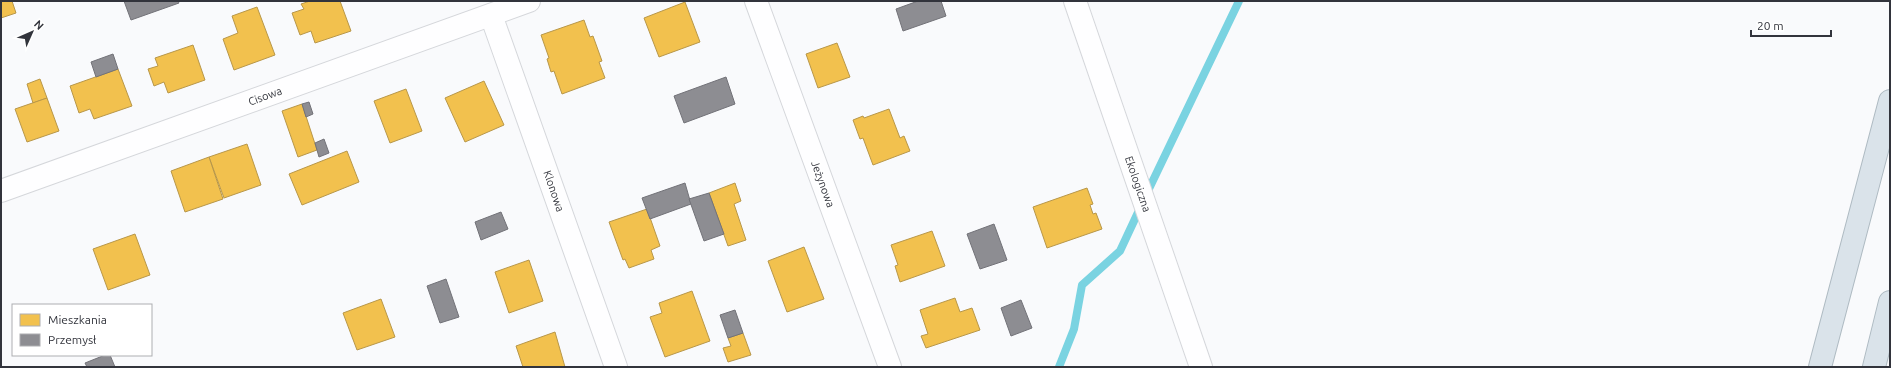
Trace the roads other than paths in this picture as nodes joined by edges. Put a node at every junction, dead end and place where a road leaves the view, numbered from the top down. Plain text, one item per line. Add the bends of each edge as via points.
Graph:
1 (529, 1) edge
2 (756, 1) edge
3 (1075, 1) edge
4 (492, 15) junction
5 (1890, 101) edge
6 (1, 191) edge
7 (1890, 302) edge
8 (616, 367) edge
9 (890, 367) edge
10 (1201, 367) edge
11 (1820, 367) edge
12 (1874, 367) edge

1 - 4 street, Cisowa
2 - 9 street, Jeżynowa
3 - 10 street, Ekologiczna
4 - 6 street, Cisowa
4 - 8 street, Klonowa
5 - 11 highway
7 - 12 highway

